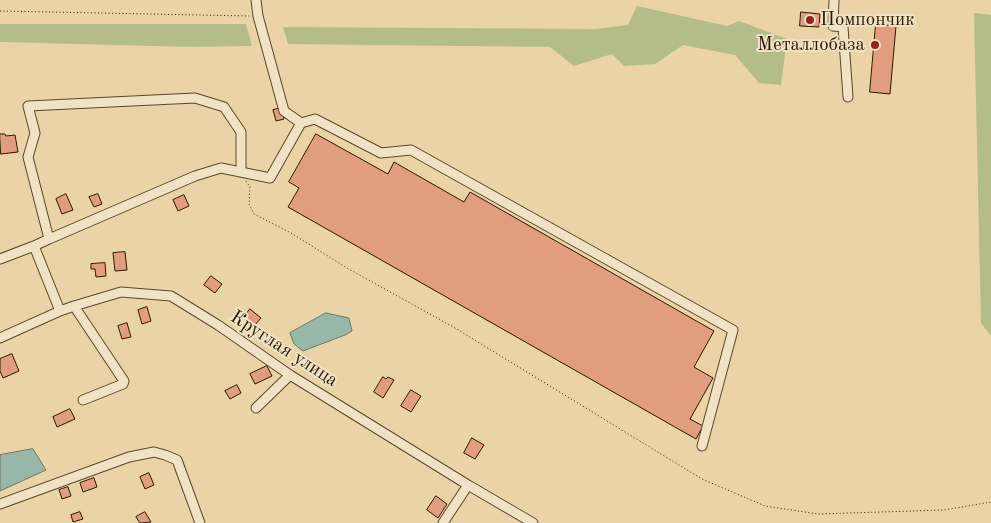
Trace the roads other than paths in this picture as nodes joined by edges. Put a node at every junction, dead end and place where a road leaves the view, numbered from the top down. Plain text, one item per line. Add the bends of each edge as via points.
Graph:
1 (256, 0) edge
2 (834, 0) edge
3 (848, 97) dead end
4 (301, 123) junction
5 (241, 172) junction
6 (49, 239) junction
7 (34, 246) junction
8 (0, 259) edge
9 (74, 306) junction
10 (60, 311) junction
11 (0, 338) edge
12 (290, 375) junction
13 (83, 400) dead end
14 (256, 408) dead end
15 (702, 446) dead end
16 (468, 485) junction
17 (0, 504) edge
18 (200, 523) edge
19 (443, 523) edge
20 (533, 523) edge

1 - 4 street via 284,111
2 - 3 street via 833,26 843,27
4 - 5 street via 270,178
4 - 15 street via 315,119 381,153 411,150 733,330
5 - 6 street via 221,168 196,176
5 - 6 street via 241,132 224,106 195,98 28,106 35,133 28,157
6 - 7 street
7 - 8 street
7 - 10 street
9 - 10 street, Круглая улица
9 - 12 street, Круглая улица via 121,292 170,296
9 - 13 street via 124,381
10 - 11 street, Круглая улица
12 - 14 street
12 - 16 street, Круглая улица
16 - 19 street
16 - 20 street, Круглая улица
17 - 18 street via 129,457 154,452 178,460

